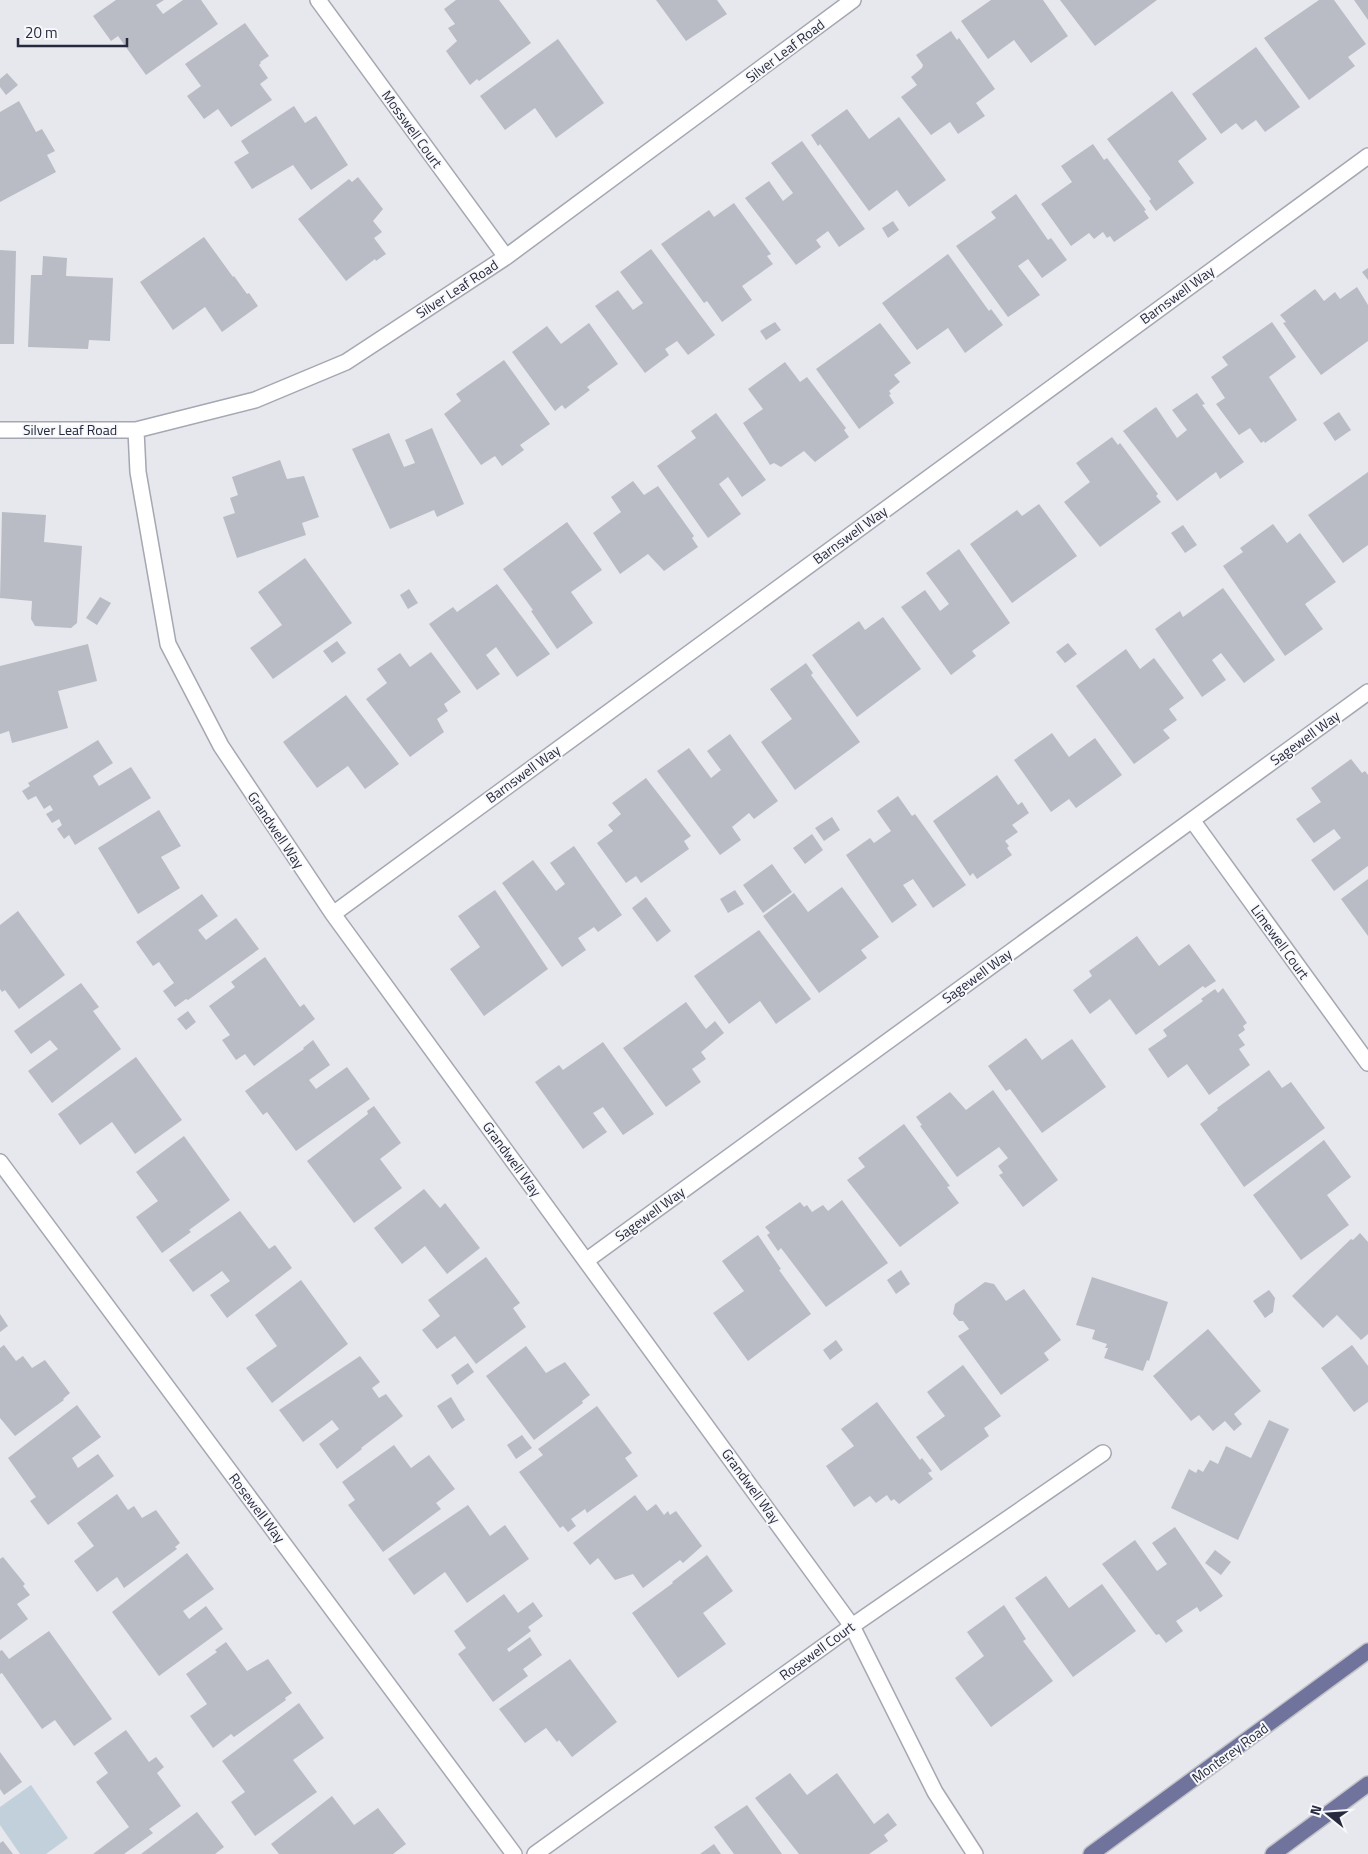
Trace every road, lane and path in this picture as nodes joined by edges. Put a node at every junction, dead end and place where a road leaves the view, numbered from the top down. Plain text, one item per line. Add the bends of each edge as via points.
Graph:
1 (318, 0) edge
2 (843, 3) edge
3 (1368, 156) edge
4 (506, 258) junction
5 (0, 430) edge
6 (136, 430) junction
7 (1368, 692) edge
8 (1192, 820) junction
9 (333, 914) junction
10 (1368, 1063) edge
11 (0, 1162) edge
12 (587, 1260) junction
13 (1103, 1453) dead end
14 (852, 1626) junction
15 (1368, 1652) edge
16 (1368, 1784) edge
17 (514, 1854) edge
18 (535, 1854) edge
19 (975, 1854) edge
20 (1091, 1854) edge
21 (1272, 1854) edge

1 - 4 street, Mosswell Court
2 - 4 street, Silver Leaf Road
3 - 9 street, Barnswell Way
4 - 6 street, Silver Leaf Road via 346,362 255,400
5 - 6 street, Silver Leaf Road
6 - 9 street, Grandwell Way via 138,472 168,644 221,746
7 - 8 street, Sagewell Way
8 - 10 street, Limewell Court
8 - 12 street, Sagewell Way
9 - 12 street, Grandwell Way
11 - 17 street, Rosewell Way
12 - 14 street, Grandwell Way
13 - 14 street, Rosewell Court
14 - 18 street, Rosewell Court
14 - 19 street, Grandwell Way via 935,1792
15 - 20 main road, Monterey Road
16 - 21 main road

